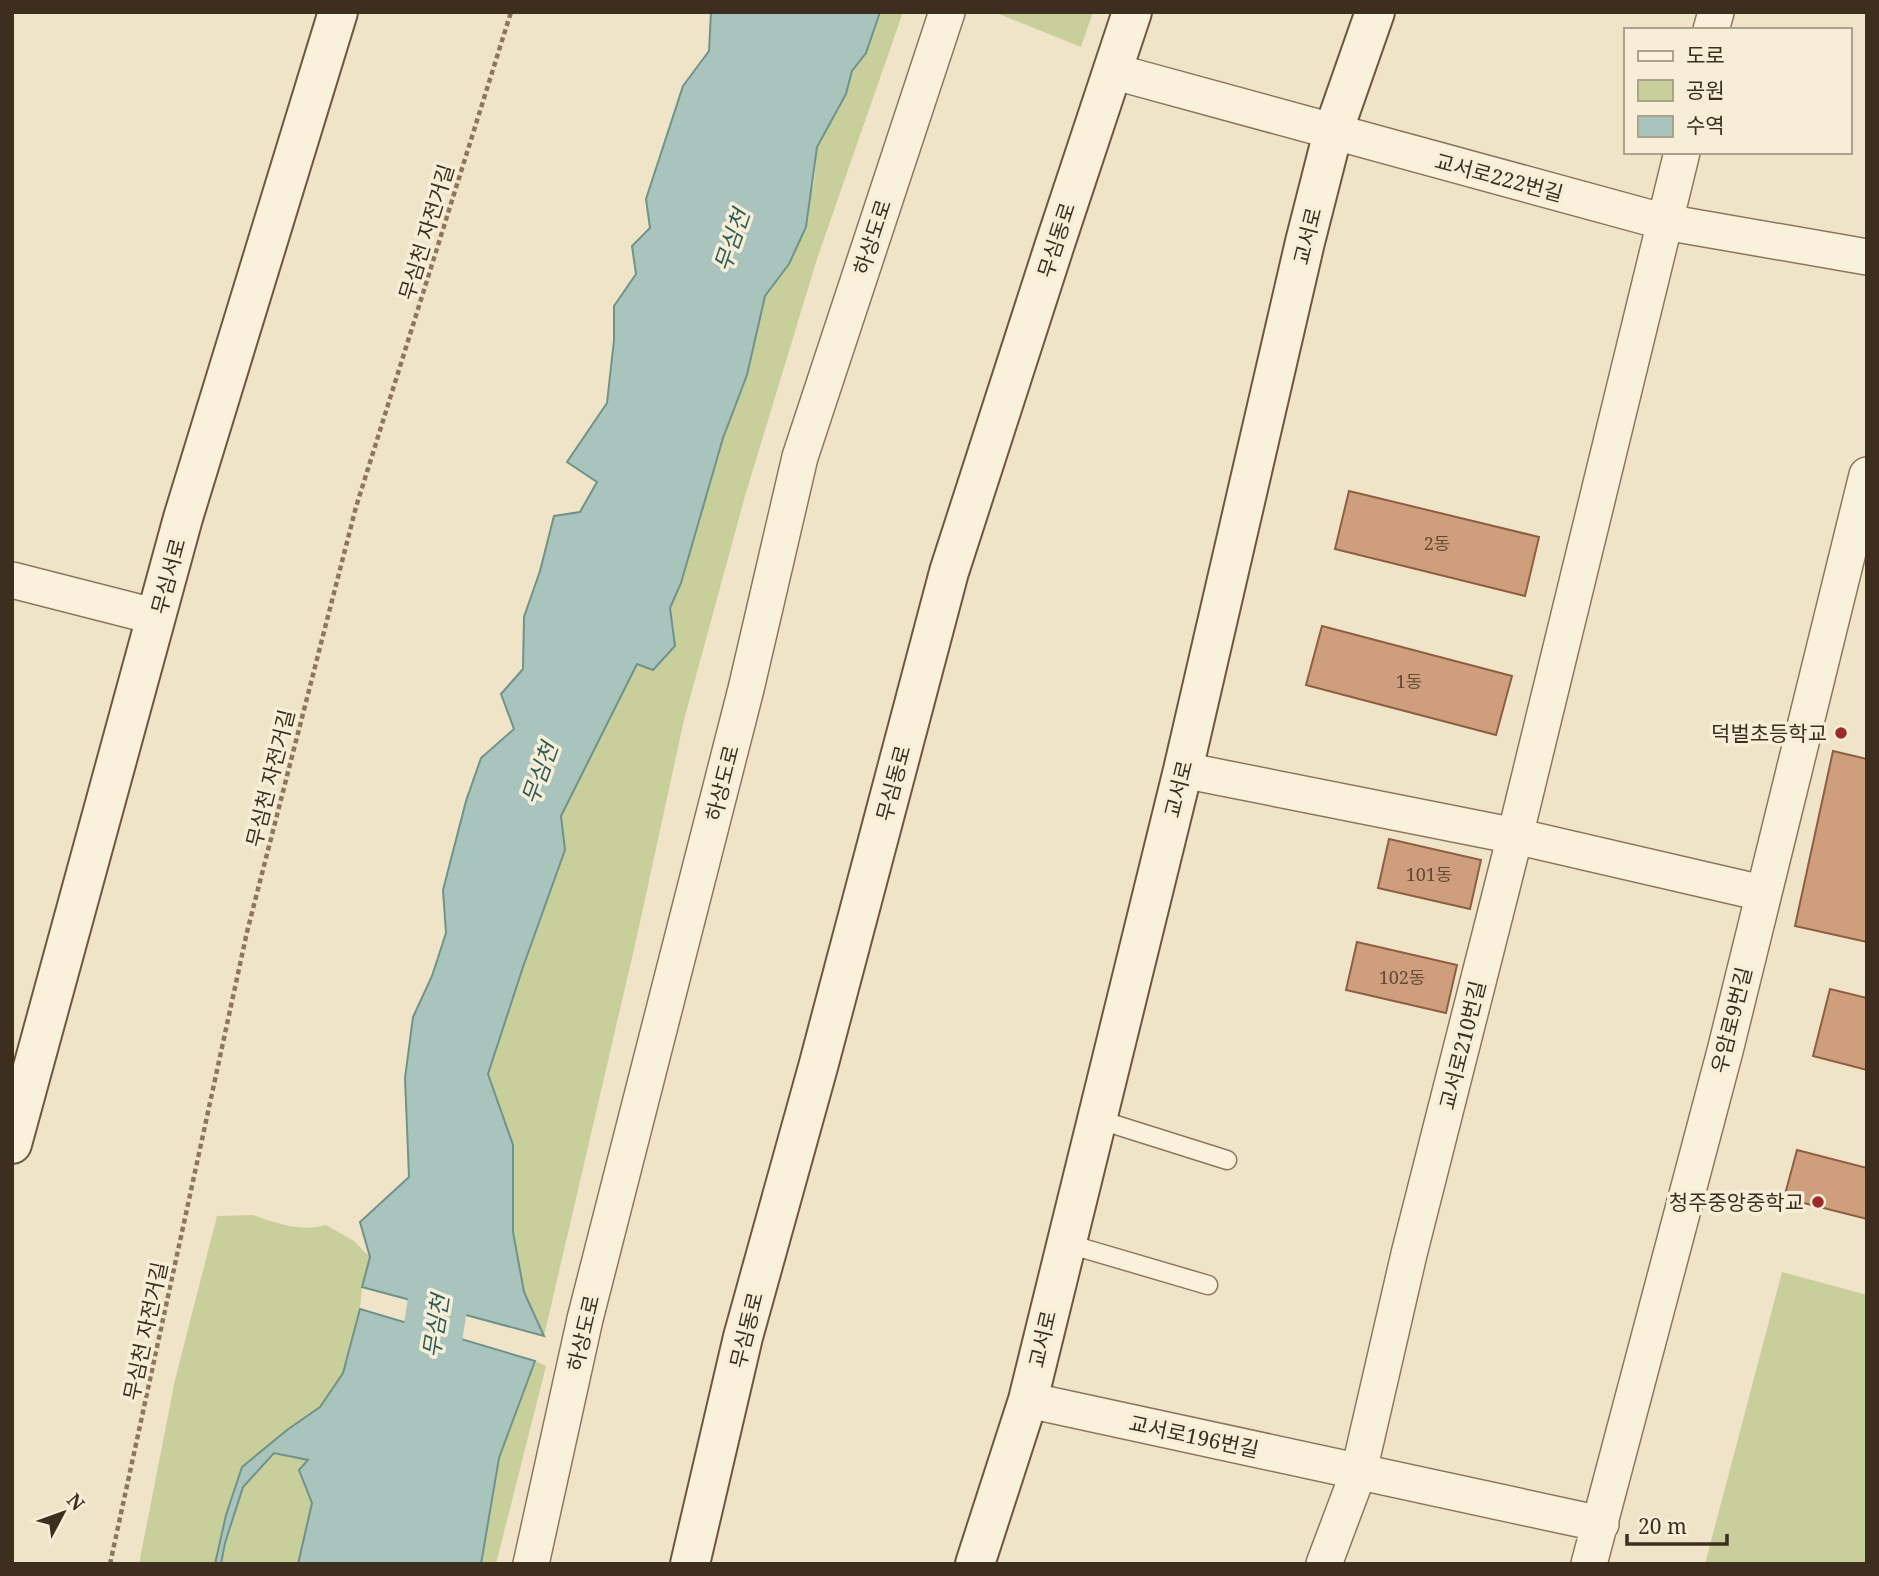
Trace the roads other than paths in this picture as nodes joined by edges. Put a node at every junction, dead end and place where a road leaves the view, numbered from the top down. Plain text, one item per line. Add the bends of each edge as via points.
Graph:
1 (338, 12) edge
2 (947, 12) edge
3 (1132, 12) edge
4 (1375, 12) edge
5 (1112, 71) junction
6 (1333, 132) junction
7 (1682, 154) edge
8 (1665, 222) junction
9 (1867, 257) edge
10 (1867, 475) edge
11 (1863, 513) edge
12 (12, 580) edge
13 (157, 617) junction
14 (1183, 770) junction
15 (1515, 836) junction
16 (1762, 892) junction
17 (1097, 1119) junction
18 (12, 1144) edge
19 (1227, 1160) dead end
20 (1065, 1243) junction
21 (1208, 1285) dead end
22 (1028, 1400) junction
23 (1359, 1472) junction
24 (1601, 1524) junction
25 (531, 1564) edge
26 (690, 1564) edge
27 (975, 1564) edge
28 (1324, 1564) edge
29 (1589, 1564) edge

1 - 13 street, 무심서로 via 235,344
2 - 25 street, 하상도로 via 800,457 746,689 585,1320
3 - 5 street, 무심동로
4 - 6 street, 교서로
5 - 6 street, 교서로222번길
5 - 26 street, 무심동로 via 949,572 743,1336
6 - 8 street, 교서로222번길
6 - 14 street, 교서로
7 - 8 street
8 - 9 street, 교서로222번길
8 - 15 street, 교서로210번길
10 - 11 street, 우암로9번길
11 - 16 street, 우암로9번길
12 - 13 street
13 - 18 street, 무심서로
14 - 15 street
14 - 17 street, 교서로
15 - 16 street
15 - 23 street, 교서로210번길
16 - 24 street, 우암로9번길
17 - 19 lane
17 - 20 street, 교서로
20 - 21 lane
20 - 22 street, 교서로
22 - 23 street, 교서로196번길
22 - 27 street, 교서로
23 - 24 street, 교서로196번길
23 - 28 street
24 - 29 street, 우암로9번길

